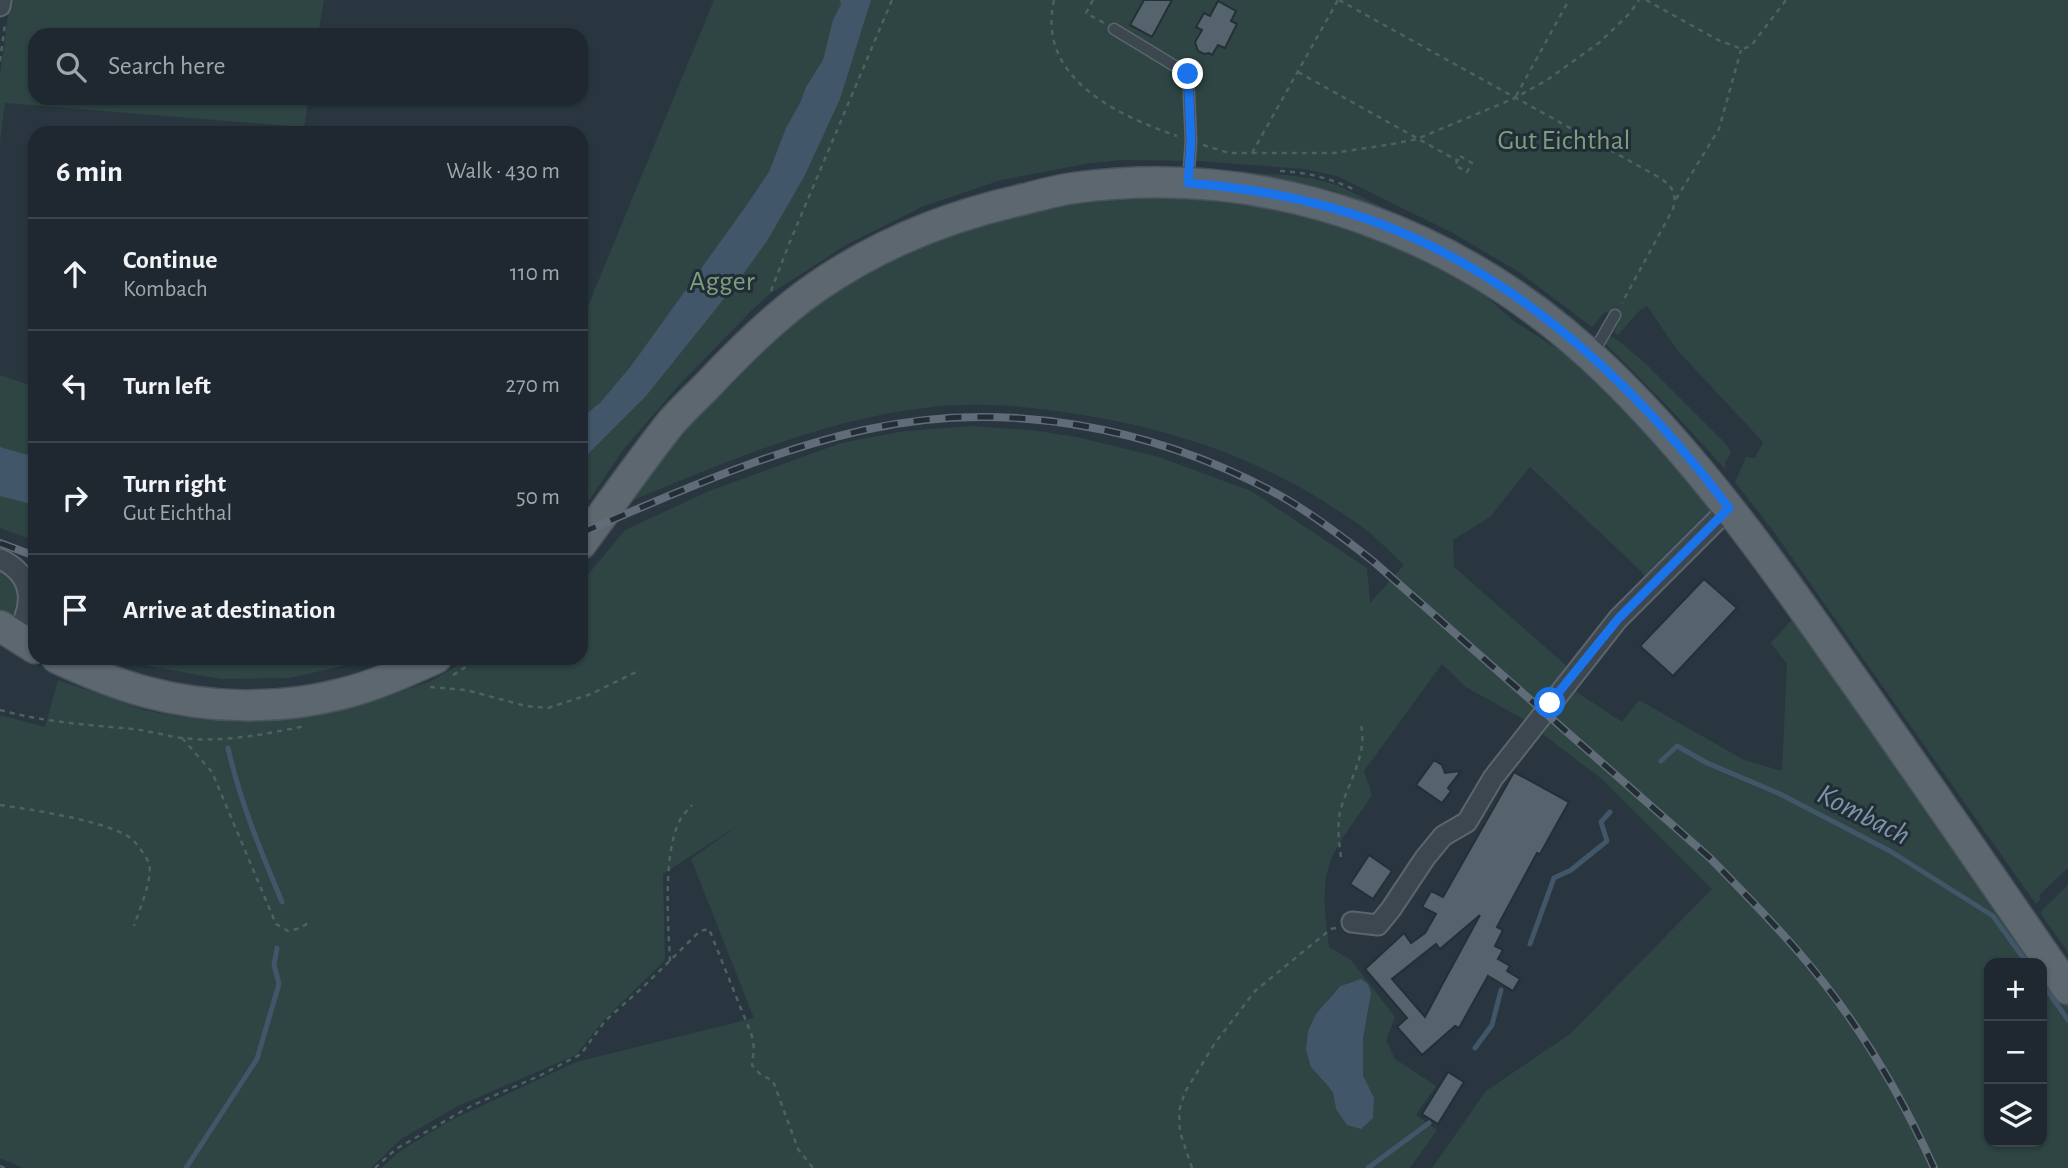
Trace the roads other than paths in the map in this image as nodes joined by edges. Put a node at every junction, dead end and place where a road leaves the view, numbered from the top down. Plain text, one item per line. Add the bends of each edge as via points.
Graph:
1 (1, 0) edge
2 (3, 15) edge
3 (1114, 29) road end
4 (1188, 183) junction
5 (1615, 315) road end
6 (1591, 356) junction
7 (1729, 508) junction
8 (588, 535) edge
9 (0, 559) edge
10 (28, 588) edge
11 (28, 605) edge
12 (16, 637) edge
13 (72, 665) edge
14 (421, 665) edge
15 (1352, 922) road end
16 (2068, 989) edge

1 - 2 street
3 - 4 lane via 1188,74
4 - 6 main road via 1313,203 1409,235 1493,280
4 - 8 main road via 1138,182 1070,189 1005,203 933,226 857,263 775,319 723,368 672,422
5 - 6 lane
6 - 7 main road via 1664,430
7 - 15 street via 1618,619 1493,778 1467,822 1443,836 1378,925
7 - 16 main road
9 - 10 street via 16,569
11 - 12 street
13 - 14 main road via 146,692 245,705 295,703 342,694

